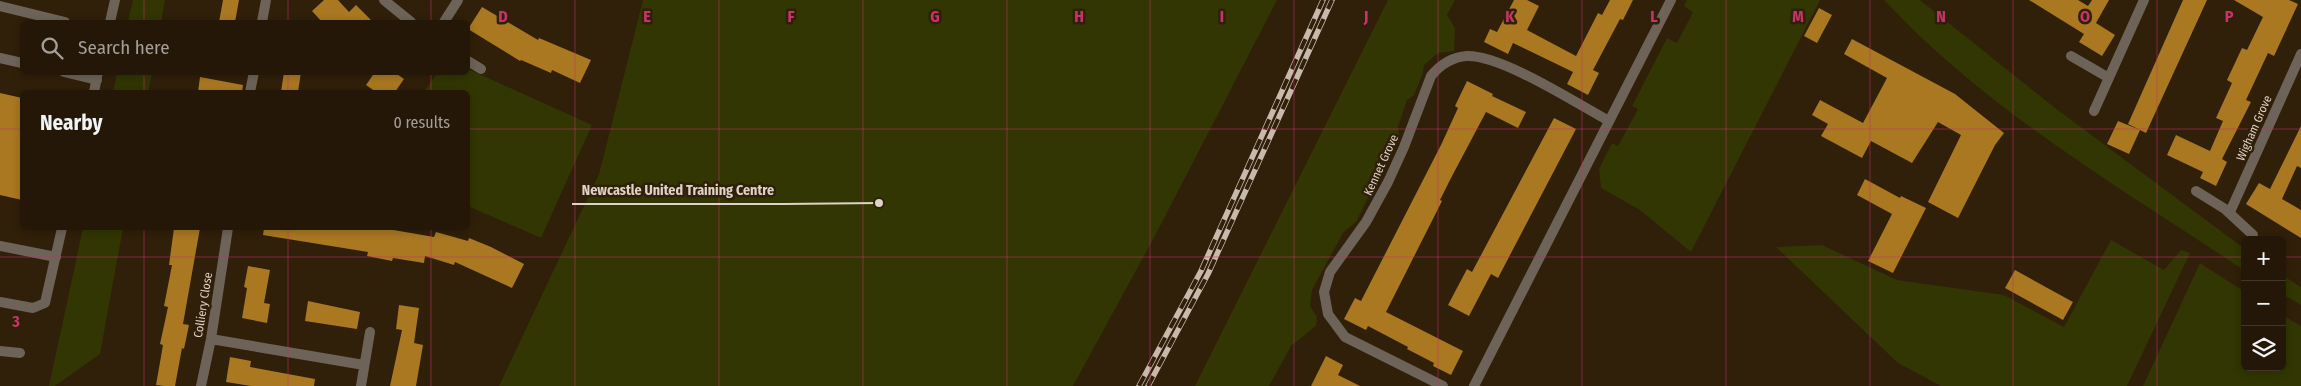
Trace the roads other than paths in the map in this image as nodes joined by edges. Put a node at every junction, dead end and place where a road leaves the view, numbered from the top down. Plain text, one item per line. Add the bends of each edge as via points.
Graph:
1 (115, 0) edge
2 (266, 0) edge
3 (384, 0) edge
4 (458, 0) edge
5 (1671, 0) edge
6 (2144, 0) edge
7 (0, 6) edge
8 (57, 20) edge
9 (110, 20) edge
10 (262, 20) edge
11 (409, 20) edge
12 (445, 20) edge
13 (2301, 54) edge
14 (2071, 56) dead end
15 (0, 58) edge
16 (470, 62) edge
17 (20, 63) edge
18 (481, 69) dead end
19 (253, 75) edge
20 (97, 76) edge
21 (2109, 78) junction
22 (94, 90) edge
23 (250, 90) edge
24 (2094, 111) dead end
25 (1609, 121) junction
26 (2196, 191) dead end
27 (2230, 212) junction
28 (62, 230) edge
29 (228, 230) edge
30 (2253, 235) dead end
31 (0, 246) edge
32 (56, 257) junction
33 (0, 302) edge
34 (370, 332) dead end
35 (210, 339) junction
36 (0, 351) edge
37 (20, 354) dead end
38 (364, 365) junction
39 (201, 386) edge
40 (360, 386) edge
41 (1443, 386) edge
42 (1474, 386) edge

1 - 9 street
2 - 10 street
3 - 11 street
4 - 12 street
5 - 25 street
6 - 21 street
7 - 8 street
13 - 27 street, Wigham Grove
14 - 21 street
15 - 17 street
16 - 18 street
19 - 23 street
20 - 22 street
21 - 24 street
25 - 41 street, Kennet Grove via 1491,59 1456,58 1437,68 1431,76 1388,182 1366,222 1330,272 1324,292 1328,314 1345,337
25 - 42 street
26 - 27 street
27 - 30 street
28 - 32 street
29 - 35 street, Colliery Close
31 - 32 street
32 - 33 street via 45,304 33,308
34 - 38 street
35 - 38 street
35 - 39 street, Colliery Close
36 - 37 street
38 - 40 street

